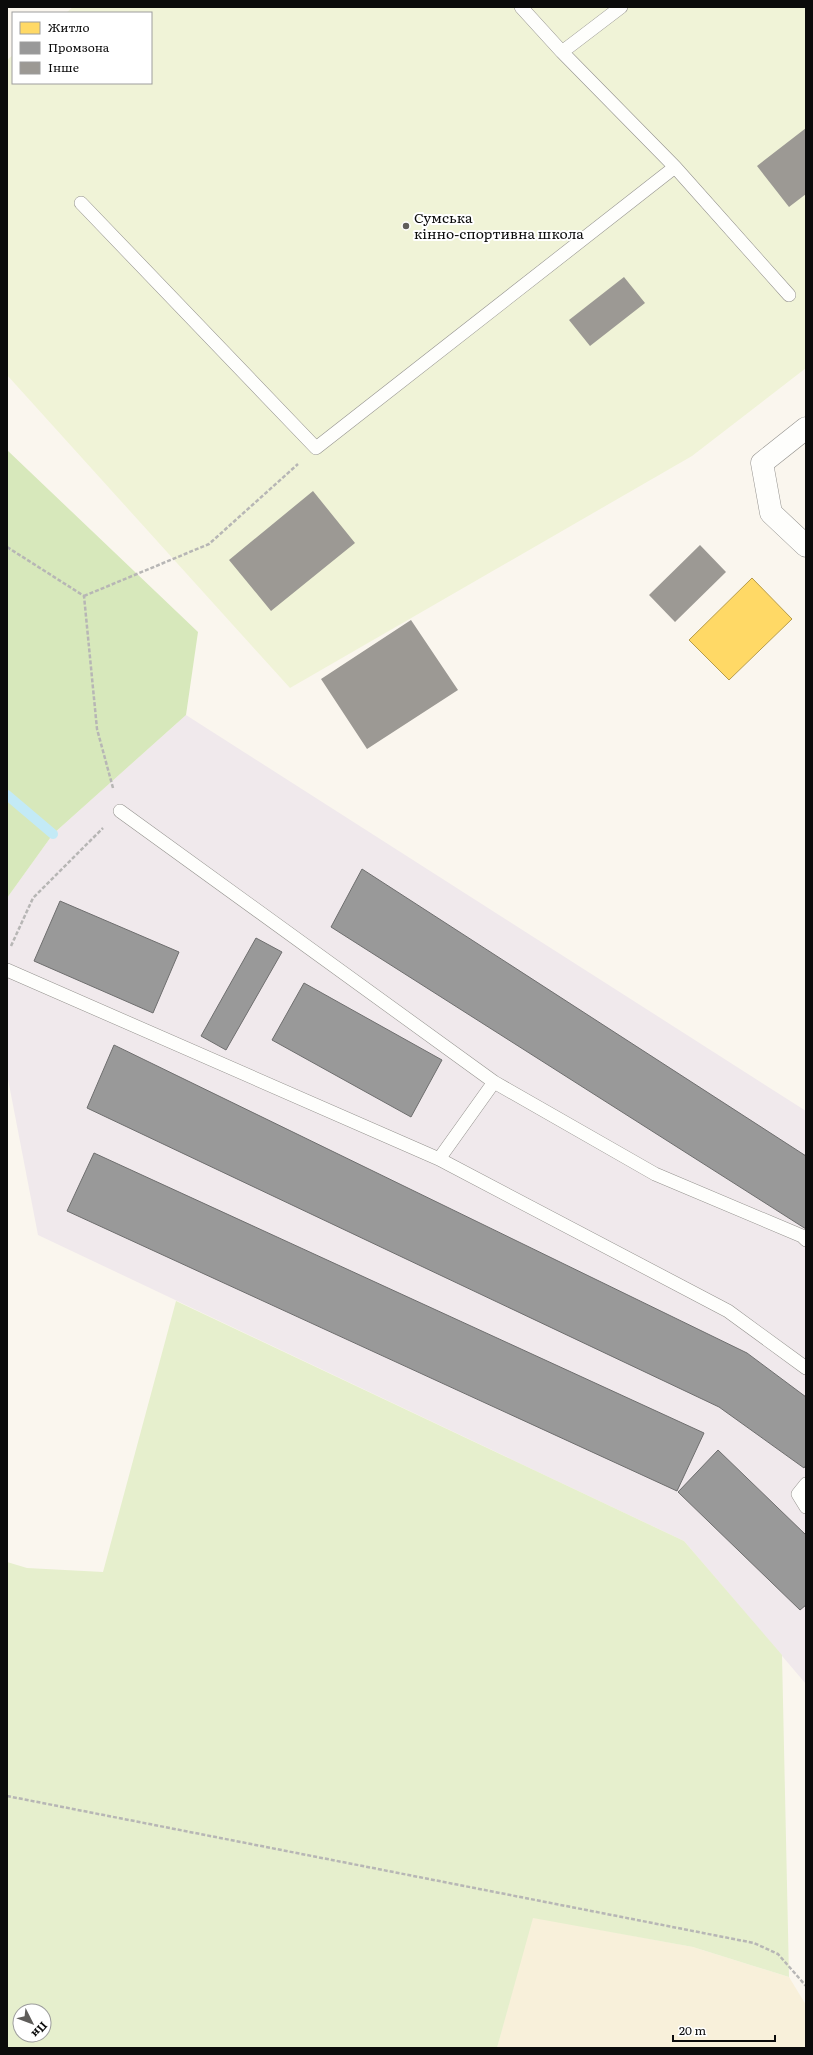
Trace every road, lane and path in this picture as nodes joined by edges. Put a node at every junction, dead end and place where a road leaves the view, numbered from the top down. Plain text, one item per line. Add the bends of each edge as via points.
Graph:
1 (521, 7) edge
2 (620, 7) edge
3 (562, 52) junction
4 (675, 167) junction
5 (81, 203) dead end
6 (790, 295) dead end
7 (806, 428) edge
8 (316, 448) junction
9 (806, 546) edge
10 (7, 547) edge
11 (84, 596) junction
12 (120, 811) junction
13 (10, 948) dead end
14 (7, 970) edge
15 (494, 1082) junction
16 (438, 1159) junction
17 (806, 1240) edge
18 (806, 1368) edge
19 (806, 1484) edge
20 (806, 1506) edge
21 (7, 1796) edge
22 (806, 1986) edge

1 - 3 lane
2 - 3 lane
3 - 4 lane
4 - 6 lane
4 - 8 lane
5 - 8 lane
7 - 9 street via 762,463 771,513
8 - 11 path via 208,544
10 - 11 path
11 - 12 path via 97,729
12 - 13 path via 33,898
12 - 15 lane
14 - 16 lane
15 - 16 lane
15 - 17 lane via 655,1174 802,1236
16 - 18 lane via 728,1311
19 - 20 lane via 798,1494
21 - 22 path via 754,1943 778,1954

